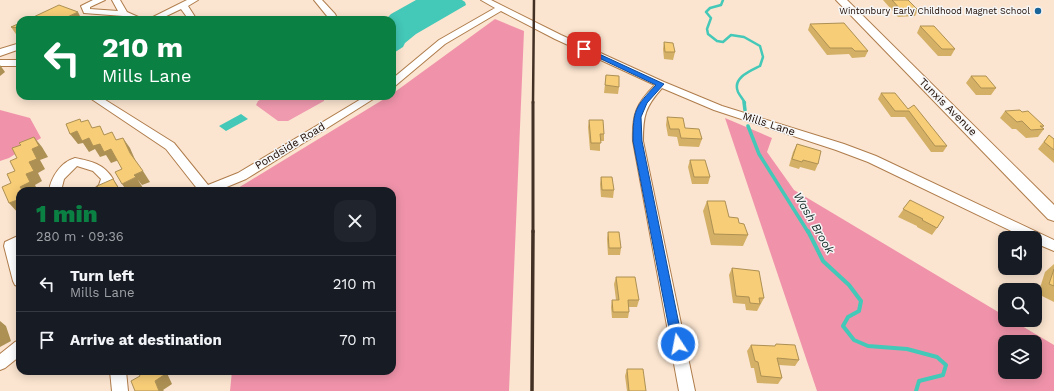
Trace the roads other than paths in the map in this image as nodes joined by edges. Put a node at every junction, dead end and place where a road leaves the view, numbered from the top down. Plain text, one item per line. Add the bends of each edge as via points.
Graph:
1 (101, 0) edge
2 (116, 0) edge
3 (194, 0) edge
4 (318, 0) edge
5 (485, 0) edge
6 (841, 0) edge
7 (183, 5) junction
8 (501, 8) junction
9 (124, 14) junction
10 (130, 16) edge
11 (160, 16) edge
12 (190, 16) edge
13 (332, 16) edge
14 (16, 47) edge
15 (0, 53) edge
16 (0, 63) edge
17 (16, 63) edge
18 (396, 81) edge
19 (660, 84) junction
20 (98, 100) edge
21 (366, 100) edge
22 (56, 187) edge
23 (104, 187) edge
24 (203, 187) edge
25 (216, 187) edge
26 (1054, 215) edge
27 (10, 245) edge
28 (1054, 246) edge
29 (16, 267) edge
30 (16, 350) edge
31 (0, 363) edge
32 (118, 375) edge
33 (120, 391) edge
34 (687, 391) edge

1 - 9 street via 85,6 87,11
2 - 9 street
3 - 7 street
4 - 13 street
5 - 8 street, Mills Lane
6 - 26 main road, Tunxis Avenue
7 - 11 street
7 - 12 street
8 - 18 street via 442,42
8 - 19 street, Mills Lane
9 - 10 street
14 - 15 street
16 - 17 street
19 - 28 street, Mills Lane via 718,108 872,159
19 - 34 street via 644,102 637,117 638,141
20 - 24 street via 170,146
21 - 25 street, Pondside Road via 242,176
22 - 23 street via 63,170 75,162 101,169 107,179
27 - 29 street
30 - 31 street
32 - 33 street

